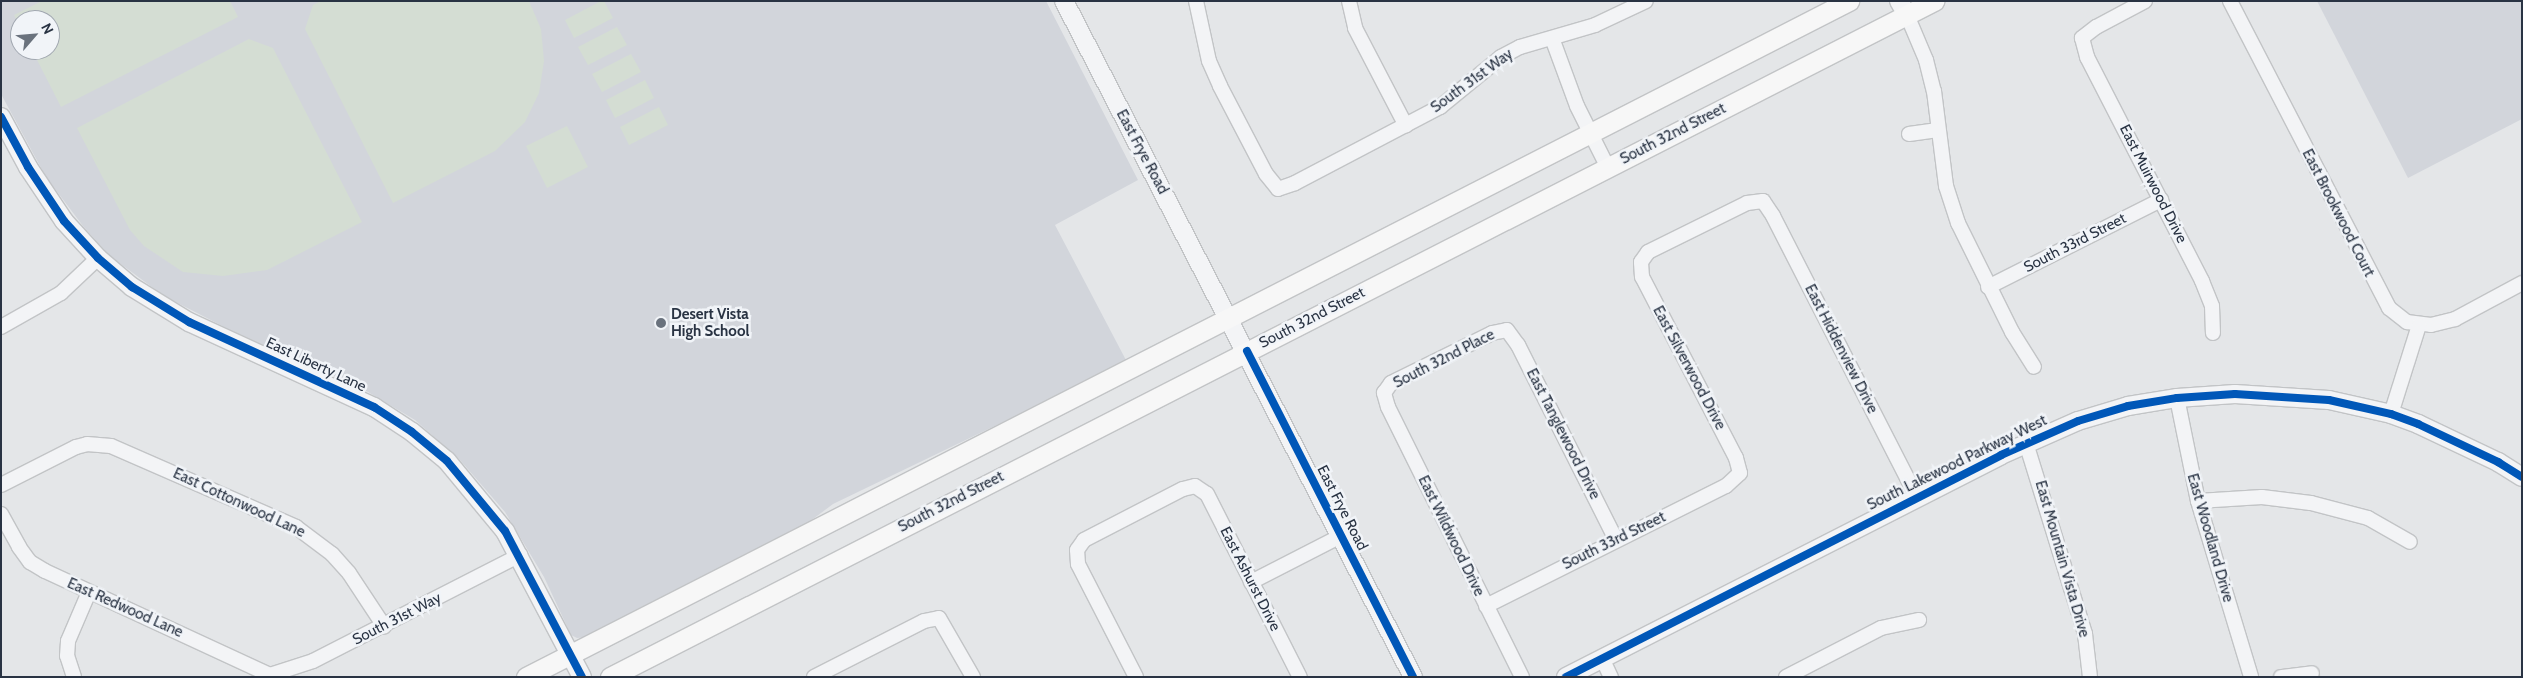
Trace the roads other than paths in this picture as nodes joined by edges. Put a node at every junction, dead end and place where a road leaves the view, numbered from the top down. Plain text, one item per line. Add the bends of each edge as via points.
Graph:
1 (1064, 1) edge
2 (1196, 1) edge
3 (1349, 1) edge
4 (1646, 1) edge
5 (1849, 1) edge
6 (1934, 1) edge
7 (2145, 1) edge
8 (2230, 1) edge
9 (1903, 8) edge
10 (1552, 38) junction
11 (1, 117) edge
12 (1406, 126) junction
13 (1938, 130) junction
14 (1592, 133) junction
15 (1909, 134) dead end
16 (1608, 168) junction
17 (2161, 200) junction
18 (1763, 201) joint
19 (98, 258) junction
20 (2522, 284) edge
21 (1988, 287) junction
22 (1229, 318) junction
23 (2419, 325) junction
24 (1, 327) edge
25 (1507, 330) joint
26 (2213, 333) dead end
27 (1247, 351) junction
28 (2034, 368) dead end
29 (1384, 393) joint
30 (2177, 398) junction
31 (2391, 414) junction
32 (2026, 443) junction
33 (1740, 474) joint
34 (2522, 477) edge
35 (1, 485) edge
36 (1917, 497) junction
37 (2198, 501) junction
38 (1, 514) edge
39 (1341, 536) junction
40 (1616, 540) junction
41 (2410, 542) dead end
42 (520, 556) junction
43 (1251, 582) junction
44 (89, 592) junction
45 (1486, 606) junction
46 (1919, 620) dead end
47 (384, 626) junction
48 (570, 654) junction
49 (1602, 658) junction
50 (2312, 673) dead end
51 (270, 675) joint
52 (74, 677) edge
53 (526, 677) edge
54 (582, 677) edge
55 (610, 677) edge
56 (814, 677) edge
57 (973, 677) edge
58 (1136, 677) edge
59 (1300, 677) edge
60 (1413, 677) edge
61 (1522, 677) edge
62 (1566, 677) edge
63 (1611, 677) edge
64 (1786, 677) edge
65 (2090, 677) edge
66 (2251, 677) edge
67 (2281, 677) edge

1 - 22 street, East Frye Road
2 - 12 street, South 31st Way via 1209,61 1266,174 1278,189
3 - 12 street via 1355,28
4 - 10 street, South 31st Way via 1595,25
5 - 14 main road
6 - 9 main road, South 32nd Street
7 - 17 street, East Muirwood Drive via 2082,38
8 - 23 street, East Brookwood Court via 2381,296 2407,322
9 - 13 street via 1926,60 1934,91
9 - 16 main road, South 32nd Street
10 - 12 street, South 31st Way via 1520,47 1501,57 1440,107
10 - 14 street via 1577,106
11 - 19 street, East Liberty Lane via 44,193
13 - 15 street
13 - 21 street via 1952,204
14 - 16 street
14 - 22 main road
16 - 27 main road, South 32nd Street
17 - 21 street, South 33rd Street
17 - 26 street, East Muirwood Drive via 2212,306
18 - 33 street, East Silverwood Drive via 1747,203 1722,215 1648,252 1641,262 1642,277 1736,458
18 - 36 street, East Hiddenview Drive
19 - 24 street via 61,293
19 - 42 street, East Liberty Lane via 132,287 189,322 341,390 412,432 470,486
20 - 23 street via 2454,319
21 - 28 street
22 - 27 street, East Frye Road
22 - 48 main road
23 - 31 street
25 - 29 street, South 32nd Place via 1492,333 1390,383
25 - 40 street, East Tanglewood Drive
27 - 39 street, East Frye Road
27 - 55 main road, South 32nd Street
29 - 45 street, East Wildwood Drive
30 - 31 street, South Lakewood Parkway West via 2283,395 2329,400
30 - 32 street, South Lakewood Parkway West via 2110,411
30 - 37 street, East Woodland Drive
31 - 34 street, South Lakewood Parkway West via 2466,446
32 - 36 street, South Lakewood Parkway West
32 - 65 street, East Mountain Vista Drive via 2085,634
33 - 40 street, South 33rd Street via 1726,486
35 - 47 street, East Cottonwood Lane via 87,444 111,446 296,527 332,554 349,573
36 - 49 street, South Lakewood Parkway West
37 - 41 street via 2262,497 2311,502 2368,518
37 - 66 street, East Woodland Drive
38 - 44 street, East Redwood Lane via 30,562
39 - 43 street
39 - 60 street, East Frye Road
40 - 45 street, South 33rd Street
42 - 47 street, South 31st Way
42 - 48 street, East Liberty Lane
43 - 58 street, East Ashurst Drive via 1207,494 1195,486 1183,489 1084,540 1077,550 1078,564
43 - 59 street, East Ashurst Drive
44 - 51 street, East Redwood Lane
44 - 52 street via 68,641 67,656
45 - 61 street, East Wildwood Drive
46 - 64 street via 1881,628
47 - 51 street, South 31st Way via 314,661
48 - 53 main road
48 - 54 street, East Liberty Lane
49 - 62 street, South Lakewood Parkway West
49 - 63 street
50 - 67 street
56 - 57 street via 924,621 939,618

